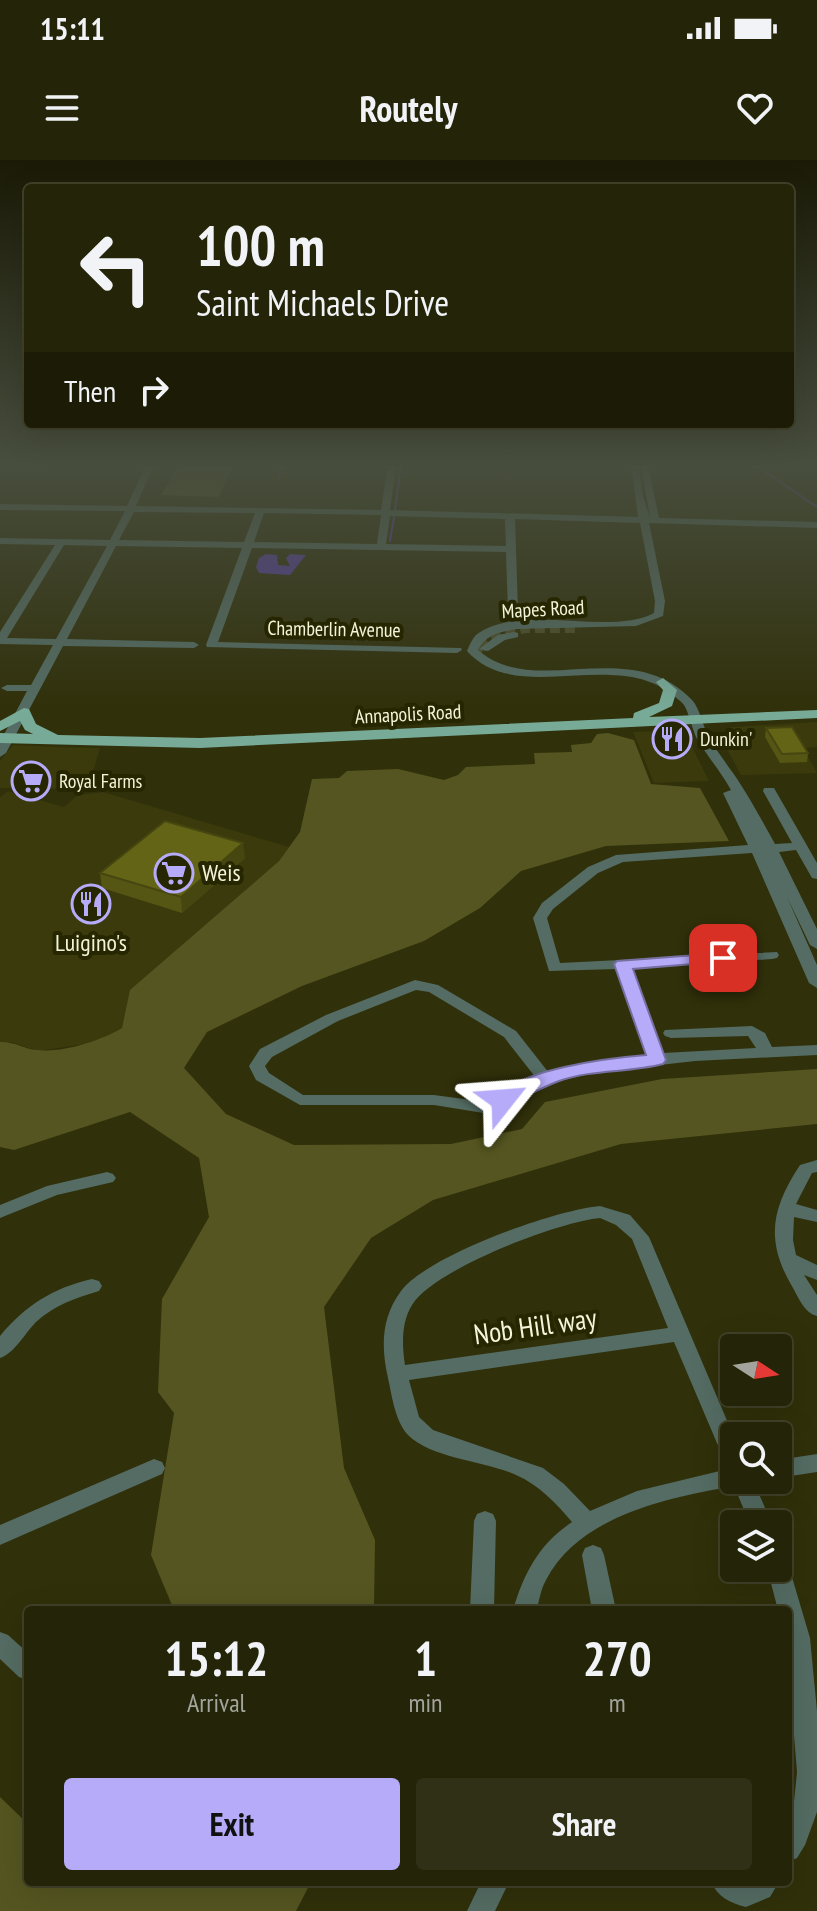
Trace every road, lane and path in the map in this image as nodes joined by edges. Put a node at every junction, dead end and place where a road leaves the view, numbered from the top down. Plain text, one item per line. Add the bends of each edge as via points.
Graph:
1 (58, 547) edge
2 (110, 547) edge
3 (245, 547) edge
4 (362, 547) edge
5 (381, 547) joint
6 (651, 547) edge
7 (654, 547) edge
8 (511, 549) joint
9 (513, 611) dead end
10 (580, 631) tunnel mouth
11 (549, 633) dead end
12 (0, 641) edge
13 (58, 643) junction
14 (194, 645) dead end
15 (457, 650) dead end
16 (663, 682) junction
17 (7, 688) dead end
18 (36, 688) junction
19 (690, 704) junction
20 (24, 712) junction
21 (817, 714) edge
22 (695, 720) junction
23 (616, 724) junction
24 (2, 740) edge
25 (64, 741) junction
26 (769, 791) dead end
27 (801, 846) junction
28 (764, 848) junction
29 (817, 875) edge
30 (817, 945) edge
31 (772, 955) dead end
32 (623, 964) junction
33 (817, 983) edge
34 (671, 1033) dead end
35 (817, 1050) edge
36 (766, 1053) junction
37 (657, 1060) junction
38 (545, 1079) junction
39 (817, 1166) edge
40 (107, 1178) dead end
41 (785, 1208) junction
42 (0, 1212) edge
43 (817, 1216) edge
44 (787, 1259) junction
45 (817, 1273) edge
46 (92, 1286) dead end
47 (817, 1309) edge
48 (680, 1334) junction
49 (1, 1348) edge
50 (398, 1374) junction
51 (720, 1429) edge
52 (817, 1463) edge
53 (792, 1467) edge
54 (154, 1468) dead end
55 (720, 1480) edge
56 (485, 1521) dead end
57 (587, 1524) junction
58 (0, 1535) edge
59 (593, 1555) dead end
60 (782, 1582) edge
61 (482, 1606) edge
62 (525, 1606) edge
63 (603, 1606) edge
64 (789, 1606) edge
65 (792, 1617) edge
66 (0, 1643) edge
67 (24, 1665) edge
68 (792, 1842) edge
69 (493, 1886) edge
70 (730, 1886) edge
71 (762, 1886) edge
72 (481, 1911) edge

1 - 12 street
2 - 13 street
3 - 15 street, Chamberlin Avenue via 211,645
4 - 5 street
5 - 8 street
6 - 16 street, Mapes Road via 659,614 634,623 502,627 481,634 472,651 479,660 507,670 619,671
7 - 10 street, Mapes Road via 672,608 661,621
8 - 9 street
11 - 19 street, Mapes Road via 502,637 484,649 510,665 650,669 681,684
12 - 13 street
13 - 14 street
13 - 18 street
16 - 19 street, Mapes Road
16 - 23 main road via 670,690 665,706
17 - 18 street
18 - 20 street
19 - 22 street, Mapes Road
20 - 24 main road
20 - 25 main road via 35,731
21 - 22 main road, Annapolis Road
22 - 23 main road, Annapolis Road
22 - 28 street, Mapes Road via 721,769 733,780
23 - 25 main road, Annapolis Road via 246,741
24 - 25 main road, Annapolis Road
26 - 27 street
27 - 28 street
27 - 29 street
28 - 30 street
28 - 32 street via 621,858 593,870 541,912 554,968
28 - 33 street
31 - 32 street
32 - 37 street
34 - 36 street via 752,1031
35 - 36 street
36 - 37 street
37 - 38 street
38 - 38 street via 515,1091 496,1109 434,1100 300,1100 262,1076 257,1066 266,1053 332,1018 415,985 433,988 510,1034
39 - 41 street via 799,1178
40 - 42 street via 53,1190
41 - 43 street
41 - 44 street
44 - 45 street
44 - 47 street
46 - 49 street via 42,1304
48 - 50 street, Nob Hill way
48 - 50 street via 636,1231 613,1215 587,1212 426,1278 396,1319
48 - 51 street
50 - 57 street via 416,1429 431,1439 535,1474
52 - 53 street
54 - 58 street
55 - 57 street via 649,1497
56 - 61 street
57 - 62 street via 546,1554
59 - 63 street
60 - 64 street
65 - 68 street via 810,1772 807,1802
66 - 67 street
69 - 72 street
70 - 71 street via 748,1894

